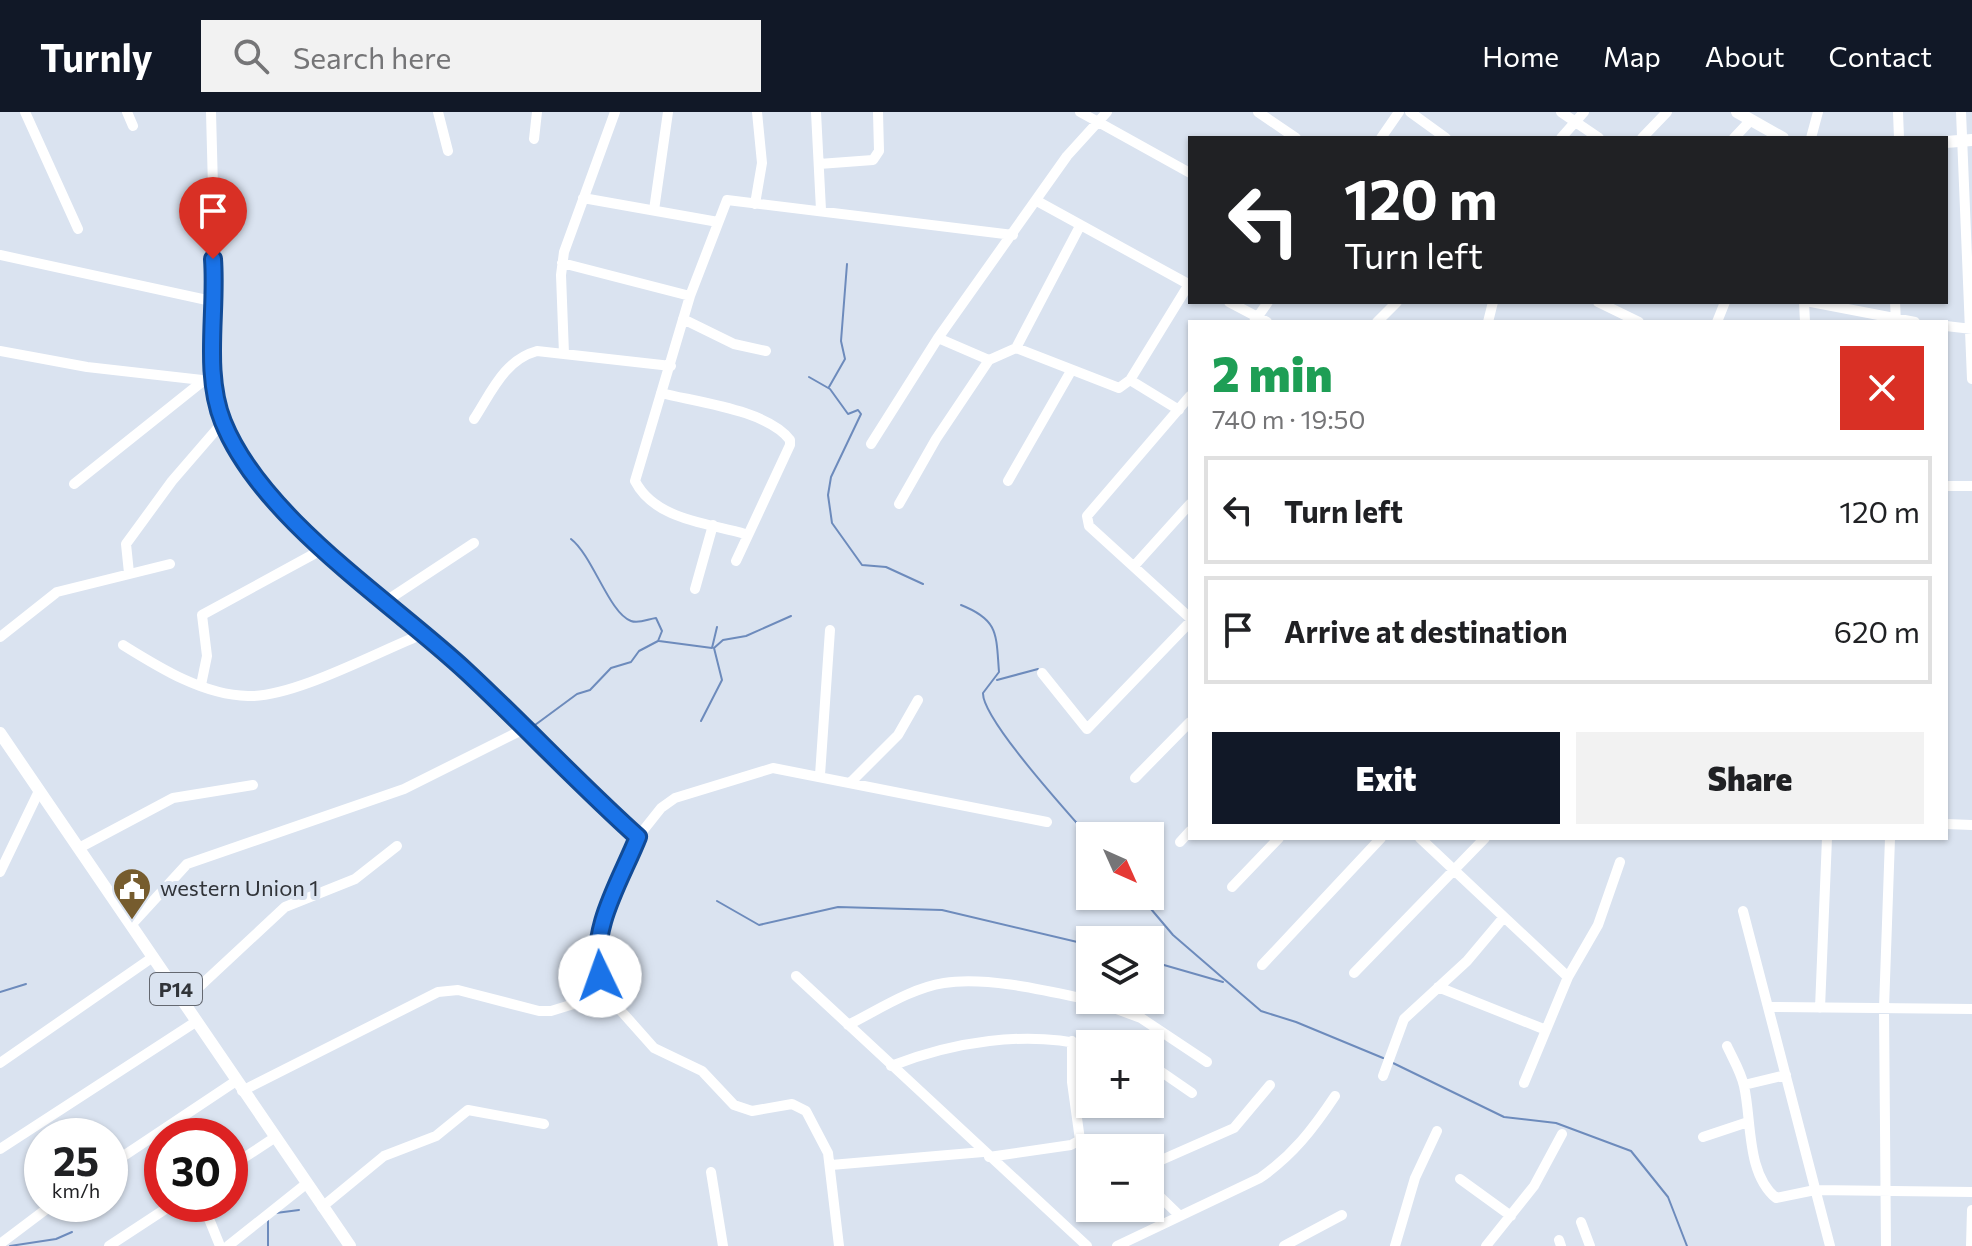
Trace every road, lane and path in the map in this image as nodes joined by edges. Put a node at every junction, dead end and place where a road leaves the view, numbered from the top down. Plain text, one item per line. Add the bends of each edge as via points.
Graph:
1 (25, 112) edge
2 (127, 112) edge
3 (211, 112) edge
4 (438, 112) edge
5 (537, 112) edge
6 (615, 112) edge
7 (668, 112) edge
8 (757, 112) edge
9 (816, 112) edge
10 (878, 112) edge
11 (1080, 112) edge
12 (1107, 112) edge
13 (1258, 112) edge
14 (1396, 112) edge
15 (1410, 112) edge
16 (1561, 112) edge
17 (1584, 112) edge
18 (1667, 112) edge
19 (1737, 112) edge
20 (1818, 112) edge
21 (1898, 112) edge
22 (1961, 112) edge
23 (1098, 121) junction
24 (1750, 121) junction
25 (1577, 123) junction
26 (133, 126) dead end
27 (1293, 136) edge
28 (1380, 136) edge
29 (1443, 136) edge
30 (1563, 136) edge
31 (1596, 136) edge
32 (1644, 136) edge
33 (1736, 136) edge
34 (1779, 136) edge
35 (1812, 136) edge
36 (1899, 136) edge
37 (534, 139) dead end
38 (1967, 140) edge
39 (448, 151) dead end
40 (819, 164) junction
41 (1188, 172) edge
42 (583, 198) junction
43 (1037, 201) junction
44 (755, 204) junction
45 (654, 210) junction
46 (821, 210) junction
47 (718, 222) junction
48 (1080, 226) junction
49 (78, 229) dead end
50 (1013, 235) junction
51 (0, 255) edge
52 (562, 263) junction
53 (1188, 283) edge
54 (1188, 287) edge
55 (690, 296) junction
56 (216, 302) junction
57 (1233, 304) edge
58 (1395, 304) edge
59 (1602, 304) edge
60 (1820, 304) edge
61 (683, 319) junction
62 (1260, 319) edge
63 (1379, 320) edge
64 (1635, 320) edge
65 (1892, 320) edge
66 (1948, 326) edge
67 (1971, 328) edge
68 (938, 338) junction
69 (1016, 348) junction
70 (0, 351) edge
71 (766, 351) dead end
72 (564, 354) junction
73 (989, 360) junction
74 (671, 366) junction
75 (1071, 371) junction
76 (1972, 379) edge
77 (1130, 380) junction
78 (207, 381) junction
79 (661, 393) junction
80 (1186, 404) edge
81 (474, 419) dead end
82 (223, 422) junction
83 (871, 444) dead end
84 (1008, 481) dead end
85 (74, 484) dead end
86 (1948, 486) edge
87 (1972, 486) edge
88 (899, 504) dead end
89 (1188, 506) edge
90 (713, 525) junction
91 (745, 534) junction
92 (474, 543) dead end
93 (325, 548) junction
94 (736, 561) dead end
95 (170, 564) dead end
96 (1135, 565) junction
97 (129, 573) junction
98 (695, 589) dead end
99 (386, 601) junction
100 (1188, 618) edge
101 (1188, 622) edge
102 (830, 630) dead end
103 (423, 634) junction
104 (0, 637) edge
105 (123, 645) dead end
106 (1042, 673) dead end
107 (201, 685) junction
108 (918, 700) dead end
109 (1188, 724) edge
110 (524, 729) junction
111 (0, 733) edge
112 (820, 775) junction
113 (1135, 778) dead end
114 (851, 782) junction
115 (253, 785) dead end
116 (39, 791) junction
117 (1047, 822) dead end
118 (1948, 824) edge
119 (1972, 825) edge
120 (1188, 833) edge
121 (638, 837) junction
122 (1277, 840) edge
123 (1379, 840) edge
124 (1422, 840) edge
125 (1483, 840) edge
126 (1827, 840) edge
127 (1890, 840) edge
128 (1180, 842) dead end
129 (397, 846) dead end
130 (79, 848) junction
131 (1620, 862) dead end
132 (1454, 870) junction
133 (0, 872) edge
134 (1232, 887) dead end
135 (1743, 911) dead end
136 (1504, 917) junction
137 (132, 924) junction
138 (153, 957) junction
139 (1262, 965) dead end
140 (1354, 973) dead end
141 (796, 976) dead end
142 (1568, 977) junction
143 (1438, 987) junction
144 (606, 994) junction
145 (1076, 998) edge
146 (184, 1001) junction
147 (1768, 1007) junction
148 (1820, 1008) junction
149 (1884, 1008) junction
150 (1972, 1009) edge
151 (1130, 1014) edge
152 (197, 1021) junction
153 (848, 1025) junction
154 (1546, 1030) junction
155 (1072, 1041) junction
156 (1076, 1042) edge
157 (1727, 1046) dead end
158 (1207, 1062) dead end
159 (0, 1063) edge
160 (891, 1066) junction
161 (1164, 1074) edge
162 (1786, 1075) junction
163 (1383, 1076) dead end
164 (1524, 1083) dead end
165 (1270, 1085) dead end
166 (1744, 1085) junction
167 (239, 1086) junction
168 (1192, 1093) dead end
169 (1335, 1096) dead end
170 (1748, 1122) junction
171 (544, 1124) dead end
172 (1437, 1131) dead end
173 (1562, 1134) dead end
174 (1703, 1137) dead end
175 (274, 1138) junction
176 (0, 1149) edge
177 (128, 1154) edge
178 (986, 1154) junction
179 (248, 1155) edge
180 (1164, 1159) edge
181 (831, 1165) junction
182 (711, 1172) dead end
183 (1460, 1179) dead end
184 (306, 1184) junction
185 (1885, 1189) junction
186 (1815, 1190) junction
187 (1972, 1192) edge
188 (1164, 1201) edge
189 (322, 1207) junction
190 (1972, 1210) edge
191 (1342, 1215) dead end
192 (1180, 1216) junction
193 (1511, 1216) junction
194 (29, 1222) edge
195 (146, 1222) edge
196 (210, 1222) edge
197 (1581, 1222) dead end
198 (0, 1244) edge
199 (109, 1246) edge
200 (220, 1246) edge
201 (228, 1246) edge
202 (350, 1246) edge
203 (723, 1246) edge
204 (839, 1246) edge
205 (1087, 1246) edge
206 (1117, 1246) edge
207 (1284, 1246) edge
208 (1395, 1246) edge
209 (1486, 1246) edge
210 (1590, 1246) edge
211 (1830, 1246) edge
212 (1886, 1246) edge
213 (1971, 1246) edge

1 - 49 street
2 - 26 street
3 - 56 street
4 - 39 street
5 - 37 street
6 - 42 street
7 - 45 street
8 - 44 street via 762,163
9 - 40 street
10 - 40 street via 879,151 873,160
11 - 23 street
12 - 23 street
13 - 27 street
14 - 28 street
15 - 29 street
16 - 25 street
17 - 25 street
18 - 32 street
19 - 24 main road
20 - 35 street
21 - 36 street
22 - 38 street
23 - 41 street
23 - 43 street
24 - 33 street
24 - 34 main road
25 - 30 street
25 - 31 street
38 - 67 street
40 - 46 street
42 - 45 street
42 - 52 street
43 - 48 street
43 - 50 street
44 - 46 street
44 - 47 street via 730,198
45 - 47 street
46 - 50 street
47 - 55 street
48 - 53 street
48 - 69 street
50 - 68 street
51 - 56 street
52 - 55 street
52 - 72 street
54 - 77 street
55 - 61 street
56 - 78 street
57 - 62 street
58 - 63 street
59 - 64 street
60 - 65 street
61 - 71 street via 734,344
61 - 74 street
66 - 67 street
67 - 76 street
68 - 73 street
68 - 83 street
69 - 73 street
69 - 75 street
70 - 78 street
72 - 74 street
72 - 81 street via 523,355 501,376
73 - 88 street
74 - 79 street
75 - 77 street via 1112,387
75 - 84 street
77 - 80 street
78 - 82 street
78 - 85 street
79 - 90 street via 635,481 662,509
79 - 91 street via 744,413 790,440
80 - 96 street via 1087,516 1089,526
82 - 93 street via 251,473
82 - 97 street via 126,544
86 - 87 street
89 - 96 street
90 - 91 street
90 - 98 street
91 - 94 street
92 - 99 street
93 - 99 street
93 - 107 street via 202,615 207,656
95 - 97 street
96 - 100 street
97 - 104 street via 57,592
99 - 103 street
101 - 106 street via 1087,729
102 - 112 street
103 - 107 street via 266,695
103 - 110 street
105 - 107 street
108 - 114 street via 898,735
109 - 113 street
110 - 121 street
110 - 137 street via 404,789 187,864
111 - 116 main road, P14
112 - 114 street
112 - 121 street via 773,768 695,789 661,808
114 - 117 street
115 - 130 street via 173,798
116 - 130 main road, P14
116 - 133 street
118 - 119 street
120 - 128 street
121 - 144 street via 596,947
122 - 134 street
123 - 139 street
124 - 132 street
125 - 132 street
126 - 148 street
127 - 149 street
129 - 146 street via 355,879 285,907
130 - 137 main road, P14
131 - 142 street via 1598,925
132 - 136 street
132 - 140 street
135 - 147 street
136 - 142 street
136 - 143 street
137 - 138 main road, P14
138 - 146 main road, P14
138 - 159 street
141 - 153 street
142 - 154 street
143 - 154 street
143 - 163 street via 1404,1019
144 - 167 street via 551,1011 458,990 438,992
144 - 181 street via 654,1048 702,1071 734,1105 752,1111 800,1106 823,1138
145 - 153 street via 994,984 941,983
146 - 152 main road, P14
147 - 148 street
147 - 162 street
148 - 149 street
149 - 150 street
149 - 185 street
151 - 158 street
152 - 167 main road, P14
152 - 176 street
153 - 160 street
154 - 164 street
155 - 156 street
155 - 160 street via 950,1047
155 - 178 street via 1080,1140
157 - 166 street
160 - 178 street
161 - 168 street
162 - 166 street
162 - 186 street
165 - 180 street via 1234,1128
166 - 170 street
167 - 175 main road, P14
167 - 177 street
169 - 192 street via 1313,1130 1281,1163
170 - 174 street
170 - 186 street via 1772,1195 1780,1199
171 - 189 street via 468,1110 436,1136 384,1156
172 - 208 street via 1415,1178
173 - 193 street
175 - 179 street
175 - 184 main road, P14
178 - 181 street
178 - 205 street
181 - 204 street
182 - 203 street
183 - 193 street
184 - 189 main road, P14
184 - 201 street
185 - 186 street
185 - 187 street
185 - 212 street
186 - 211 street
188 - 192 street
189 - 202 main road, P14
190 - 213 street
191 - 207 street
192 - 206 street
193 - 209 street
194 - 198 street
195 - 199 street
196 - 200 street
197 - 210 street

